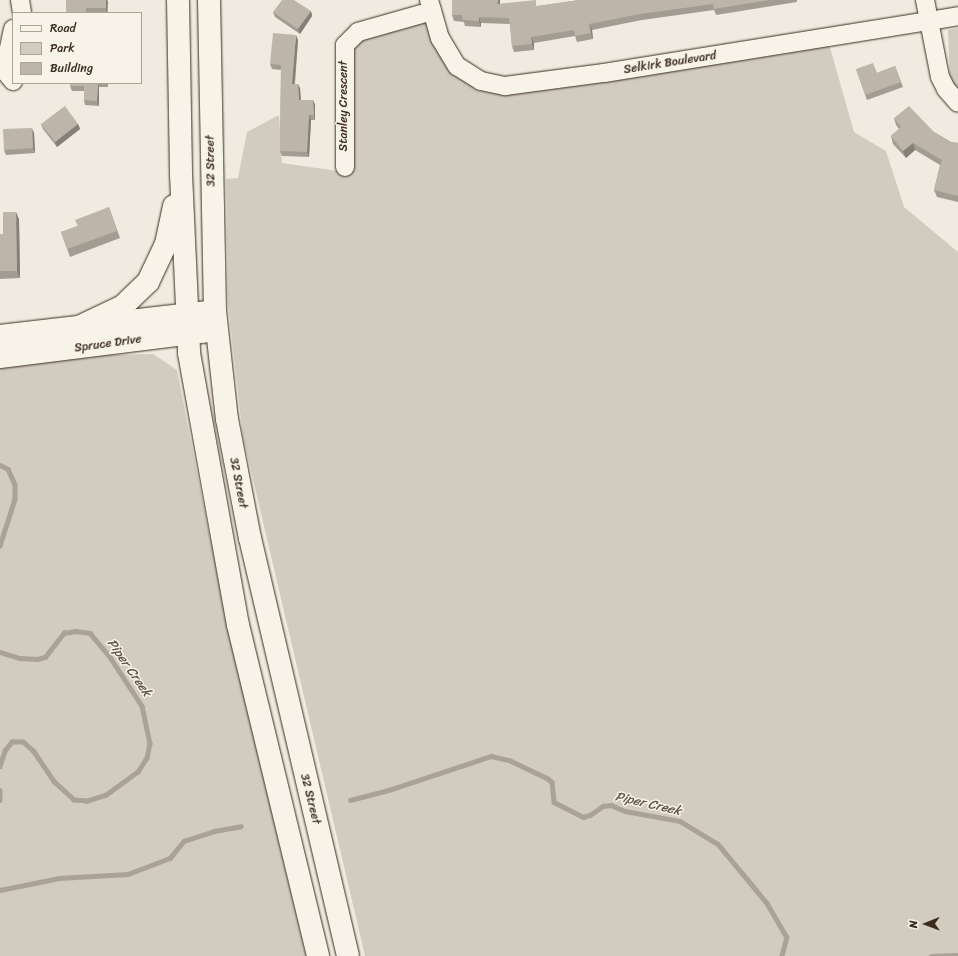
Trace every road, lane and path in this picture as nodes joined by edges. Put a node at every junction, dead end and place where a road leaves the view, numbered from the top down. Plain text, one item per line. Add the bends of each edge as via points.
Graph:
1 (178, 0) edge
2 (209, 0) edge
3 (925, 0) edge
4 (430, 6) edge
5 (958, 16) edge
6 (928, 21) junction
7 (12, 34) edge
8 (12, 80) edge
9 (958, 103) edge
10 (345, 167) dead end
11 (181, 174) junction
12 (216, 320) junction
13 (186, 324) junction
14 (79, 327) junction
15 (0, 336) edge
16 (0, 357) edge
17 (318, 956) edge
18 (348, 956) edge

1 - 11 main road
2 - 12 main road, 32 Street
3 - 6 street
4 - 6 street, Selkirk Boulevard via 440,38 457,66 481,81 504,86 604,73
4 - 10 street, Stanley Crescent via 358,32 345,45
5 - 6 street, Selkirk Boulevard
6 - 9 street via 940,77
7 - 8 street via 5,66
11 - 13 main road
11 - 14 main road via 166,244 148,282 123,306
12 - 13 main road, Spruce Drive
12 - 18 main road, 32 Street via 236,477
13 - 14 main road, Spruce Drive
13 - 16 main road, Spruce Drive
13 - 17 main road via 199,417 238,625
14 - 15 main road, Spruce Drive

